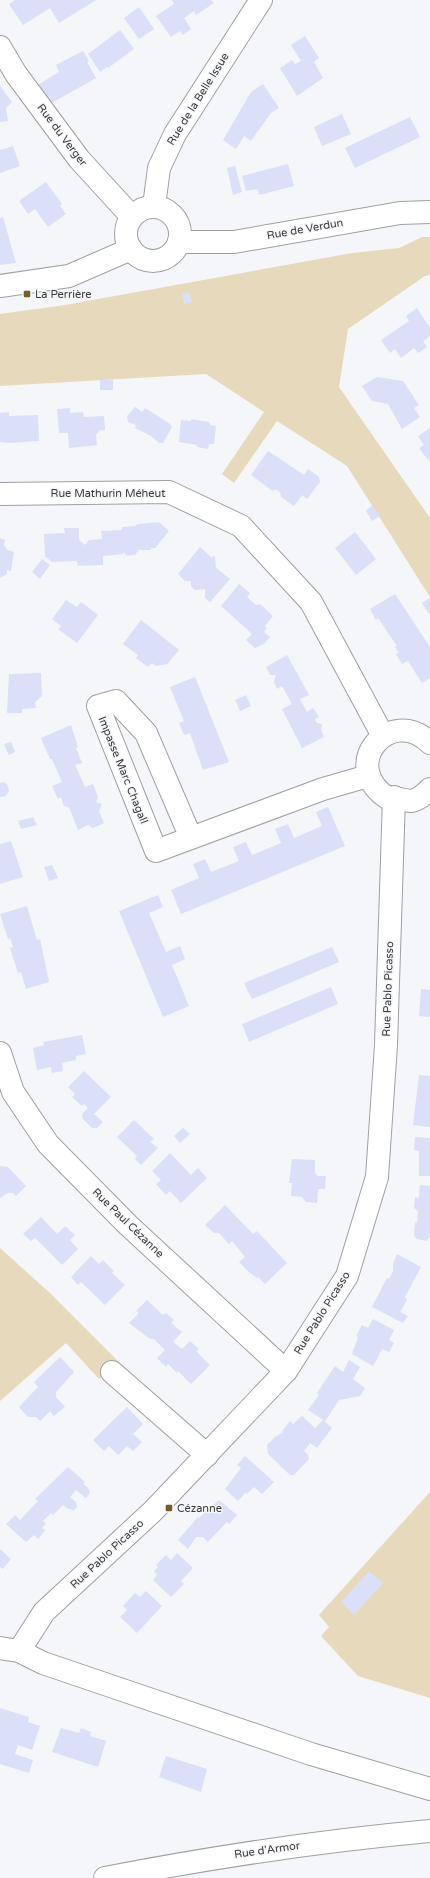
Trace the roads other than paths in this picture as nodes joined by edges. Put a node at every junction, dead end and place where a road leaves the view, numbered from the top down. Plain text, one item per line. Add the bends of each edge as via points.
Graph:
1 (261, 0) edge
2 (0, 47) edge
3 (154, 206) junction
4 (430, 212) edge
5 (132, 217) junction
6 (180, 242) junction
7 (131, 249) junction
8 (0, 286) edge
9 (0, 494) edge
10 (383, 736) junction
11 (430, 743) edge
12 (368, 776) junction
13 (430, 789) edge
14 (394, 797) junction
15 (191, 838) junction
16 (0, 1053) edge
17 (286, 1371) junction
18 (112, 1372) dead end
19 (207, 1455) junction
20 (10, 1650) edge
21 (430, 1789) edge
22 (430, 1831) edge
23 (105, 1878) edge

1 - 3 street, Rue de la Belle Issue via 175,134 159,168
2 - 5 street, Rue du Verger via 16,74 79,159
3 - 5 street via 138,211
3 - 6 street via 162,208 176,218 181,234
4 - 6 street, Rue de Verdun via 400,213 234,242
5 - 7 street via 126,233
6 - 7 street via 176,250 162,260 144,260 136,256
7 - 8 street via 69,276
9 - 10 street, Rue Mathurin Méheut via 169,492 241,526 311,602
10 - 11 street via 393,732 413,732
10 - 12 street via 369,753
12 - 14 street via 380,793 389,799
12 - 15 street, Impasse Marc Chagall via 322,789
13 - 14 street via 411,801
14 - 17 street, Rue Pablo Picasso via 386,1045 376,1177 347,1276
15 - 15 street, Impasse Marc Chagall via 156,851 98,706 116,701 146,733
16 - 17 street, Rue Paul Cézanne via 13,1092 48,1144 128,1225
17 - 19 street, Rue Pablo Picasso
18 - 19 street
19 - 20 street, Rue Pablo Picasso via 153,1511 44,1612
20 - 21 street via 311,1754
22 - 23 street, Rue d'Armor via 354,1838 207,1858

